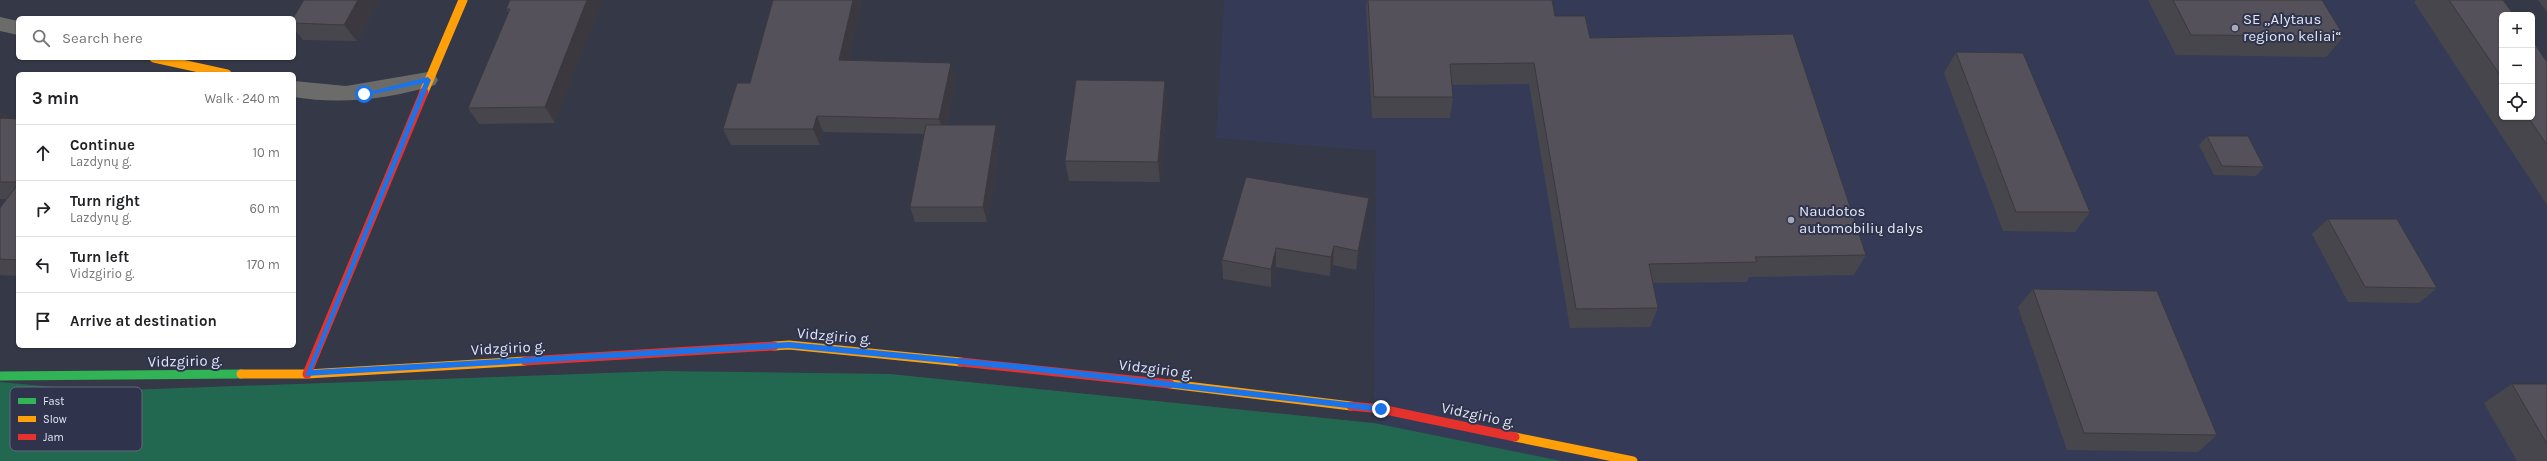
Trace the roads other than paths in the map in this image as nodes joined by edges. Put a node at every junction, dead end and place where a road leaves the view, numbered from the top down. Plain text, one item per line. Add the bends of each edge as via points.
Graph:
1 (463, 0) edge
2 (0, 24) edge
3 (16, 28) edge
4 (163, 60) edge
5 (219, 72) edge
6 (428, 80) junction
7 (296, 88) edge
8 (307, 374) junction
9 (0, 376) edge
10 (1633, 461) edge

1 - 6 street
2 - 3 street
4 - 5 street
6 - 7 street via 364,94 315,93
6 - 8 street
8 - 9 street, Vidzgirio g.
8 - 10 street, Vidzgirio g. via 789,345 1028,368 1381,409

